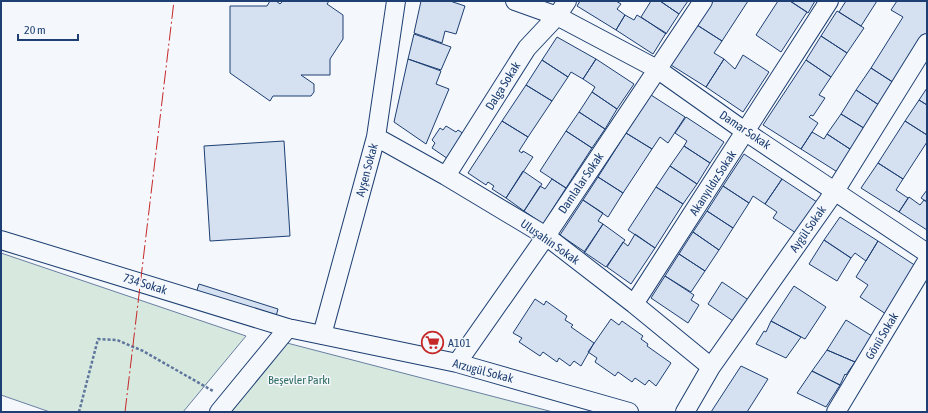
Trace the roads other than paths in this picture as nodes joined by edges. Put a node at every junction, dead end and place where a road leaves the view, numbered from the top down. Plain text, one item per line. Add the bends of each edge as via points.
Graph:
1 (396, 1) edge
2 (515, 1) edge
3 (567, 1) edge
4 (703, 1) edge
5 (829, 1) edge
6 (557, 16) junction
7 (927, 42) edge
8 (657, 69) junction
9 (746, 132) junction
10 (376, 137) junction
11 (446, 176) junction
12 (835, 191) junction
13 (546, 236) junction
14 (1, 240) edge
15 (927, 253) edge
16 (927, 261) edge
17 (634, 304) junction
18 (288, 328) junction
19 (322, 335) junction
20 (456, 363) junction
21 (711, 367) junction
22 (225, 406) edge
23 (629, 412) edge
24 (685, 412) edge
25 (836, 412) edge

1 - 10 street, Ayşen Sokak
2 - 6 street, Damar Sokak
3 - 6 street, Dalga Sokak
4 - 8 street, Damlalar Sokak
5 - 9 street, Akanyıldız Sokak
6 - 8 street, Damar Sokak
6 - 11 street, Dalga Sokak via 527,48
7 - 12 street, Aygül Sokak
8 - 9 street, Damar Sokak
8 - 13 street, Damlalar Sokak
9 - 12 street, Damar Sokak
9 - 17 street, Akanyıldız Sokak
10 - 11 street, Uluşahin Sokak
10 - 19 street, Ayşen Sokak
11 - 13 street, Uluşahin Sokak
12 - 15 street, Damar Sokak
12 - 21 street, Aygül Sokak
13 - 17 street, Uluşahin Sokak
13 - 20 street, Damlalar Sokak
14 - 18 street, 734 Sokak
16 - 25 street, Gönü Sokak
17 - 21 street, Uluşahin Sokak
18 - 19 street, Arzugül Sokak
18 - 22 street
19 - 20 street, Arzugül Sokak
20 - 23 street, Arzugül Sokak
21 - 24 street, Aygül Sokak

